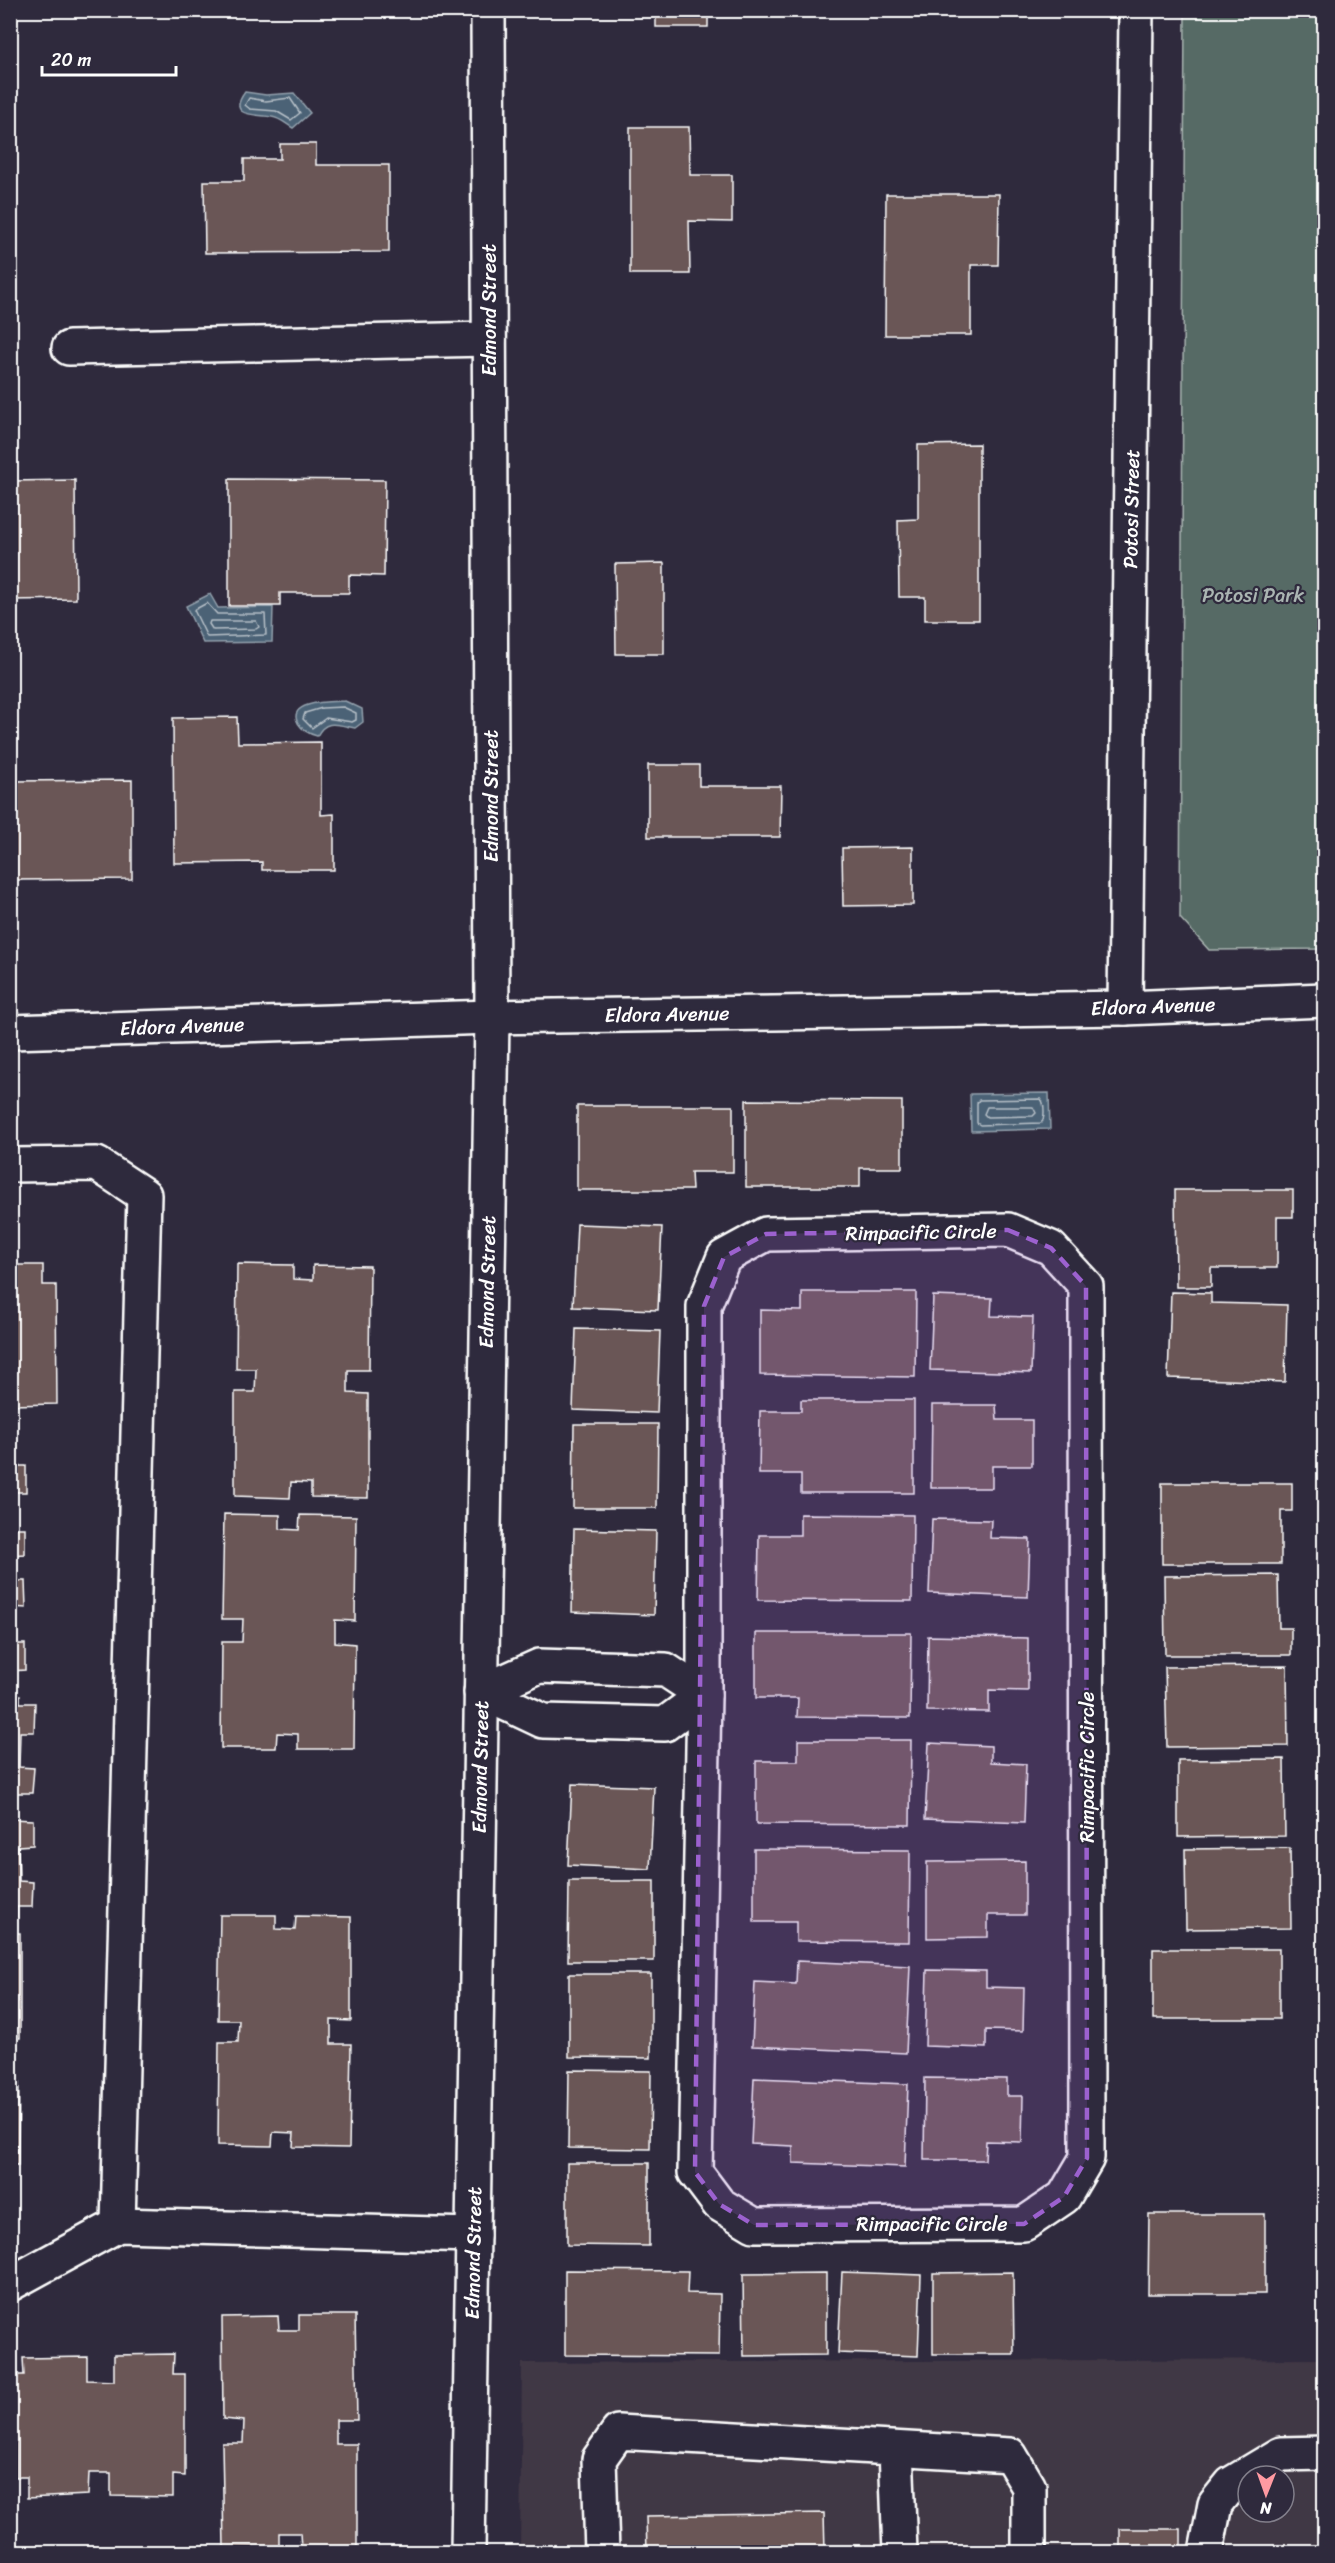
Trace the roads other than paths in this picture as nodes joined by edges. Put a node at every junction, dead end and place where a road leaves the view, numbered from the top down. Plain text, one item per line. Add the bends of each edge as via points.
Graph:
1 (488, 10) edge
2 (1136, 10) edge
3 (489, 339) junction
4 (69, 348) dead end
5 (1324, 1000) edge
6 (1125, 1008) junction
7 (492, 1017) junction
8 (10, 1032) edge
9 (10, 1165) edge
10 (481, 1692) junction
11 (704, 1695) junction
12 (118, 2225) junction
13 (473, 2235) junction
14 (10, 2284) edge
15 (896, 2449) junction
16 (1324, 2453) edge
17 (468, 2553) edge
18 (602, 2553) edge
19 (900, 2553) edge
20 (1029, 2553) edge
21 (1206, 2553) edge

1 - 3 street, Edmond Street
2 - 6 street, Potosi Street
3 - 4 street
3 - 7 street, Edmond Street
5 - 6 street, Eldora Avenue
6 - 7 street, Eldora Avenue
7 - 8 street, Eldora Avenue
7 - 10 street, Edmond Street
9 - 12 street via 97,1164 144,1195
10 - 11 street via 539,1666 666,1670
10 - 11 street via 543,1721 665,1724
10 - 13 street, Edmond Street
11 - 11 street, Rimpacific Circle via 695,2172 719,2204 754,2225 1024,2224 1064,2197 1087,2158 1086,1286 1051,1248 1008,1230 766,1234 724,1257 704,1306
12 - 13 street
12 - 14 street
13 - 17 street, Edmond Street
15 - 18 street via 618,2432 599,2459
15 - 19 street
15 - 20 street via 1010,2455 1029,2487
16 - 21 street via 1281,2454 1231,2484 1215,2504

